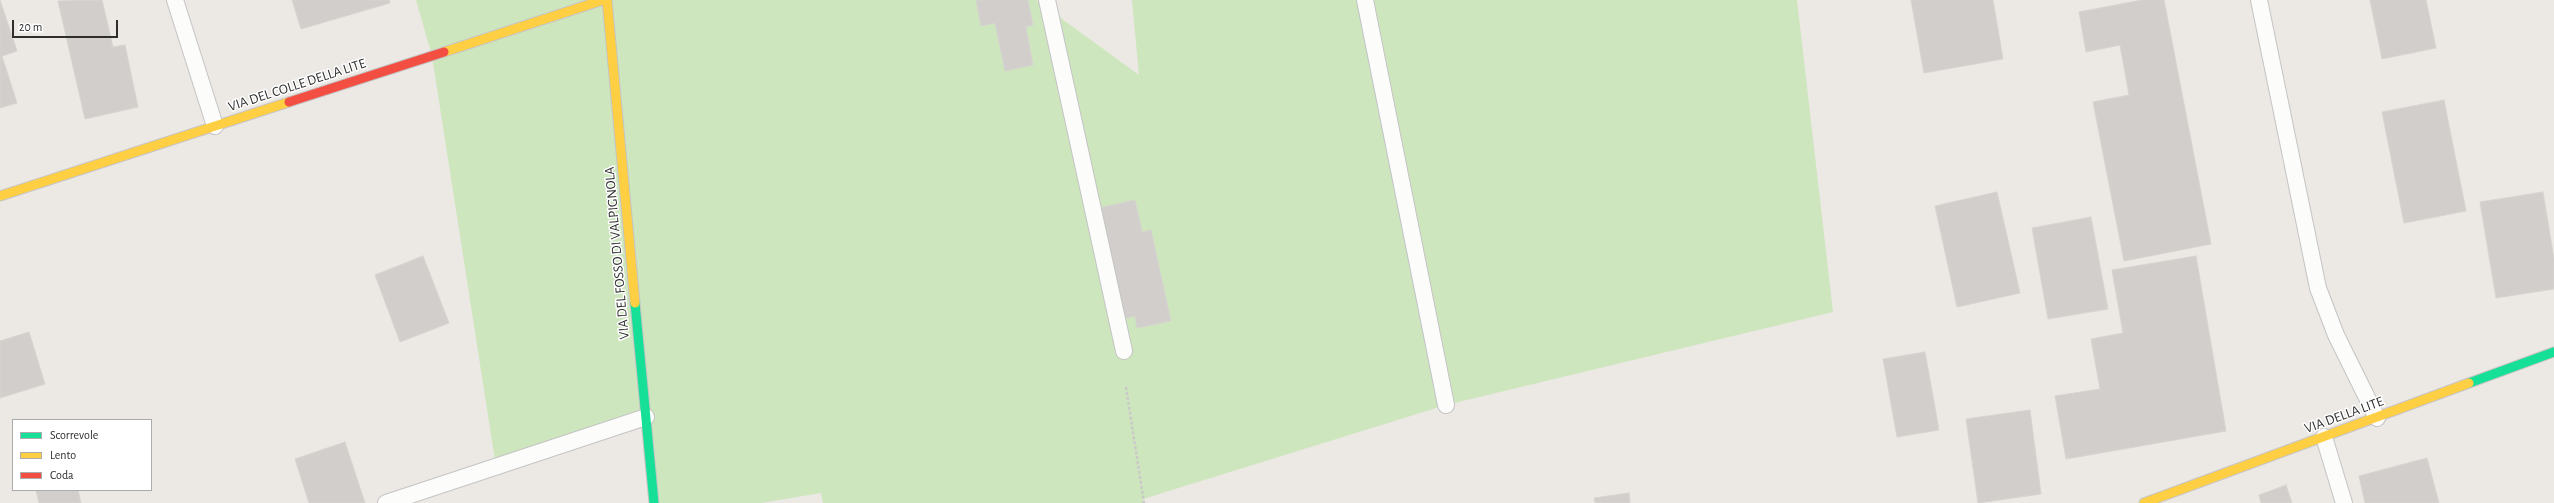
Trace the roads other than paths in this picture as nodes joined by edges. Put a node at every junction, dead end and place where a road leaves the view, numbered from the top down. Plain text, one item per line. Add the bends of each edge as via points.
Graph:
1 (175, 0) edge
2 (602, 0) edge
3 (607, 0) edge
4 (1047, 0) edge
5 (1365, 0) edge
6 (2259, 0) edge
7 (215, 126) junction
8 (0, 196) edge
9 (1124, 351) dead end
10 (2554, 352) edge
11 (1446, 405) dead end
12 (646, 417) junction
13 (2377, 418) junction
14 (2324, 437) junction
15 (386, 503) edge
16 (654, 503) edge
17 (2144, 503) edge
18 (2344, 503) edge

1 - 7 lane
2 - 7 street, VIA DEL COLLE DELLA LITE
3 - 12 street, VIA DEL FOSSO DI VALPIGNOLA
4 - 9 lane
5 - 11 lane
6 - 13 lane via 2318,288 2336,335
7 - 8 street, VIA DEL COLLE DELLA LITE
10 - 13 street, VIA DELLA LITE
12 - 15 lane
12 - 16 street, VIA DEL FOSSO DI VALPIGNOLA
13 - 14 street, VIA DELLA LITE
14 - 17 street, VIA DELLA LITE
14 - 18 lane

